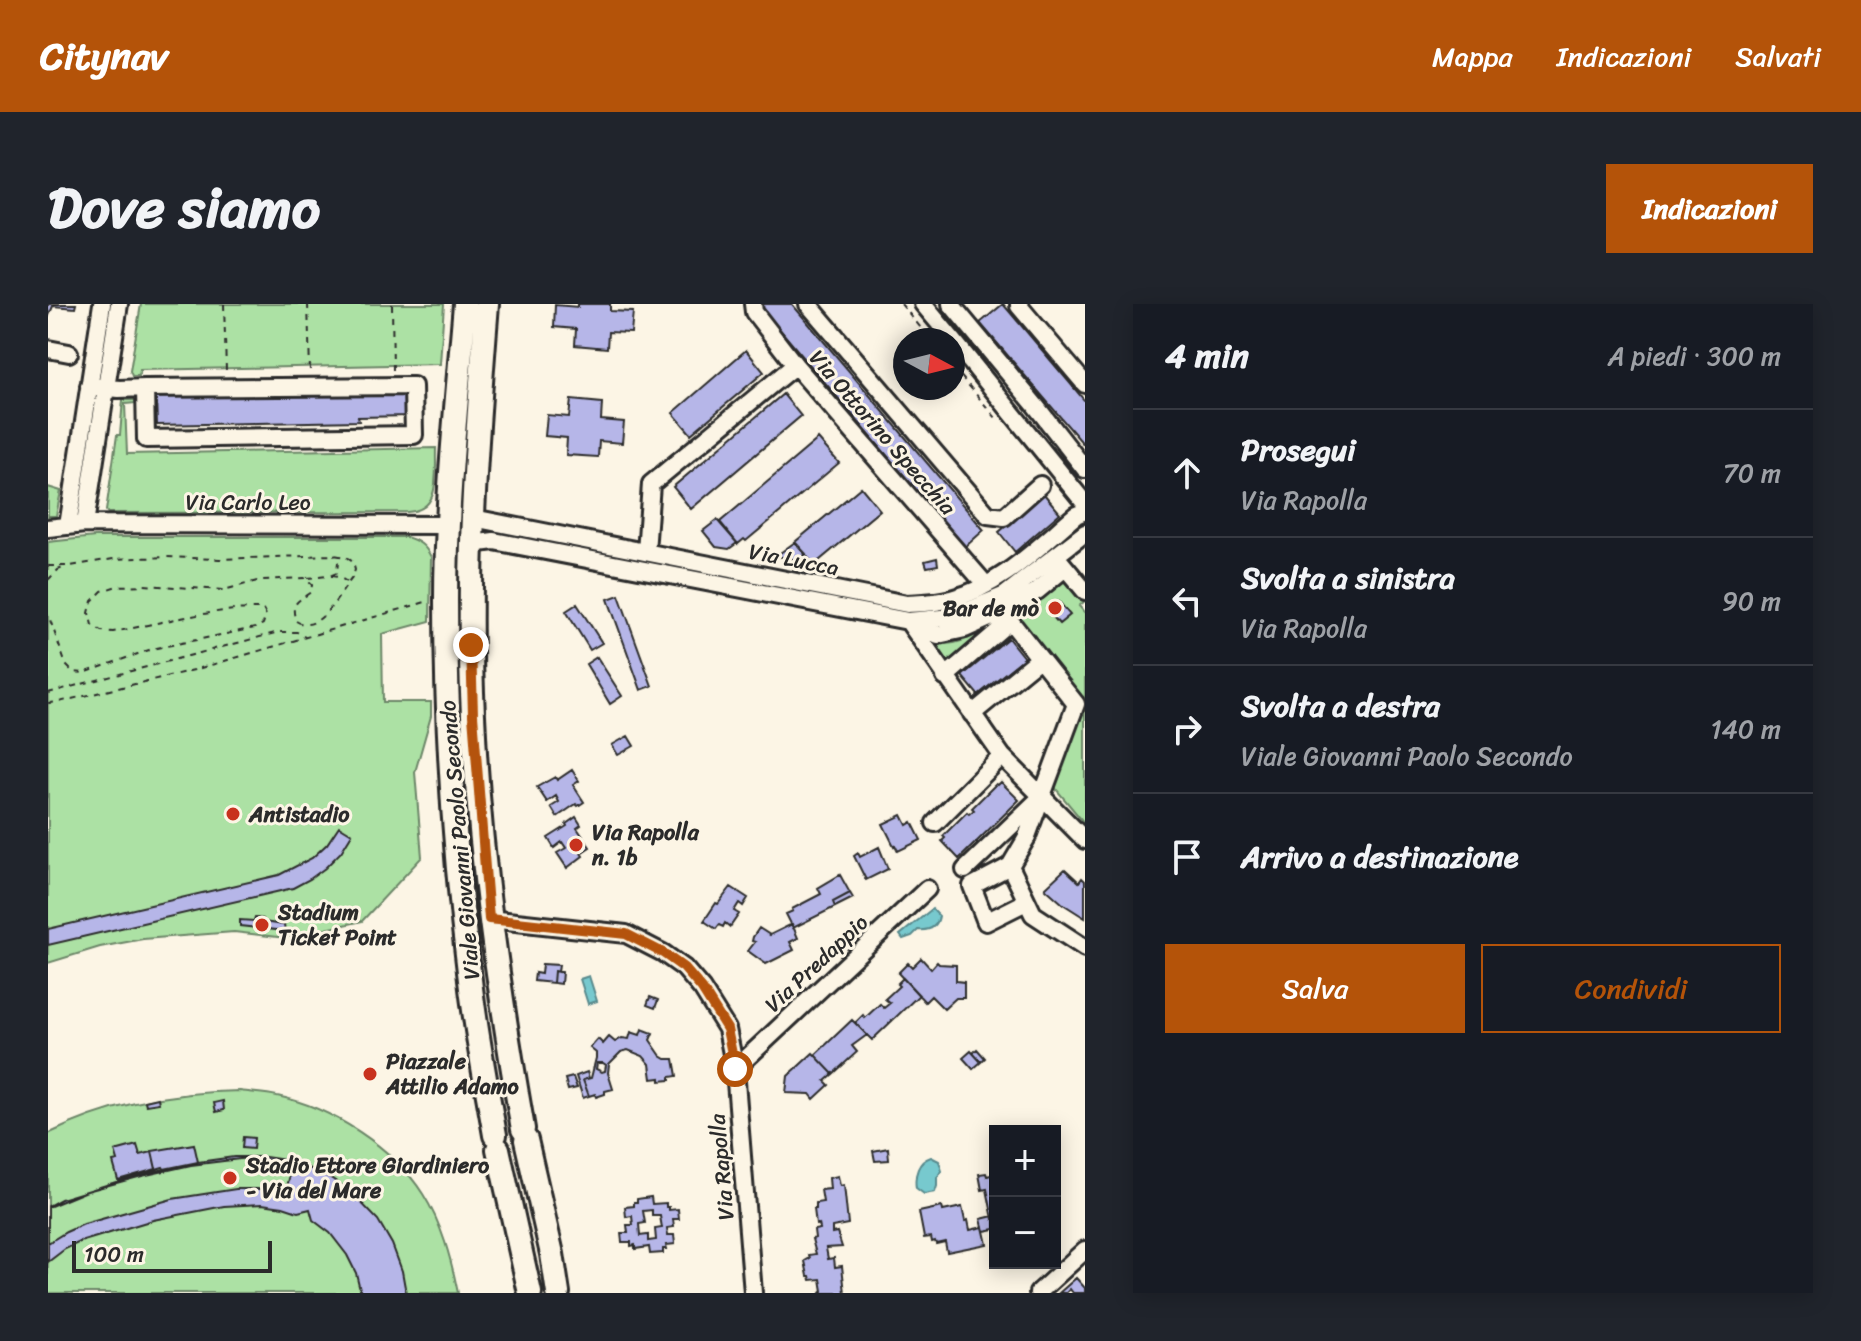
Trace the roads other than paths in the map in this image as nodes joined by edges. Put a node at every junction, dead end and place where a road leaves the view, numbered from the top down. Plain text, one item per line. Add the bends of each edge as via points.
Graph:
1 (102, 304) edge
2 (119, 304) edge
3 (465, 304) edge
4 (487, 304) edge
5 (753, 304) edge
6 (808, 304) edge
7 (923, 304) edge
8 (1019, 304) edge
9 (953, 305) edge
10 (936, 319) junction
11 (943, 328) edge
12 (48, 349) edge
13 (69, 353) dead end
14 (965, 355) edge
15 (795, 365) junction
16 (1085, 384) edge
17 (97, 387) junction
18 (145, 388) junction
19 (1085, 469) edge
20 (1040, 485) dead end
21 (1084, 506) edge
22 (473, 518) junction
23 (85, 524) junction
24 (448, 525) junction
25 (68, 526) junction
26 (48, 528) edge
27 (1085, 533) edge
28 (1045, 541) junction
29 (472, 544) junction
30 (646, 552) junction
31 (1060, 561) junction
32 (986, 585) junction
33 (1085, 591) edge
34 (908, 613) junction
35 (1006, 616) junction
36 (1039, 659) junction
37 (945, 677) junction
38 (972, 714) junction
39 (1002, 756) junction
40 (1042, 796) junction
41 (935, 823) dead end
42 (1085, 840) edge
43 (1010, 866) junction
44 (965, 870) dead end
45 (927, 889) dead end
46 (1026, 902) junction
47 (489, 919) junction
48 (463, 920) junction
49 (1085, 948) edge
50 (735, 1069) junction
51 (524, 1135) junction
52 (497, 1142) junction
53 (1085, 1250) edge
54 (530, 1293) edge
55 (558, 1293) edge
56 (753, 1293) edge
57 (1038, 1293) edge

1 - 17 street
2 - 17 street
3 - 24 main road, Viale Giovanni Paolo Secondo
4 - 22 main road, Viale Giovanni Paolo Secondo
5 - 15 street, Via Ottorino Specchia
6 - 20 street via 988,515 1004,517
7 - 10 street
8 - 16 street
9 - 10 street
9 - 19 street
10 - 11 street
12 - 13 street
14 - 21 street
15 - 30 street via 651,484
15 - 32 street, Via Ottorino Specchia
17 - 18 street
17 - 23 street
17 - 25 street
18 - 18 street via 146,439 414,435 413,386
21 - 28 street, Via Lucca
22 - 29 main road, Viale Giovanni Paolo Secondo
22 - 30 street, Via Lucca
23 - 24 street, Via Carlo Leo
23 - 25 street, Via Carlo Leo
24 - 48 main road, Viale Giovanni Paolo Secondo via 447,701
25 - 26 street, Via Carlo Leo
27 - 31 street, Via Lucca
28 - 31 street
28 - 32 street, Via Lucca
29 - 34 street, Via Lucca via 494,541
29 - 47 main road, Viale Giovanni Paolo Secondo via 473,715
30 - 34 street, Via Lucca
31 - 33 street
31 - 34 street, Via Lucca via 1005,595 953,617
31 - 35 street, Via Lucca via 1037,591
32 - 34 street, Via Lucca
34 - 35 street, Via Lucca via 938,635
34 - 37 street
35 - 36 street
35 - 37 street, Via Lucca
36 - 38 street
36 - 40 street via 1076,704
37 - 38 street
38 - 39 street
39 - 40 street
39 - 41 street
40 - 42 street
40 - 43 street
40 - 44 street
43 - 46 street
43 - 46 street via 972,886 986,922
45 - 50 street, Via Predappio
46 - 49 street via 1033,914
47 - 48 main road
47 - 50 street, Via Rapolla via 626,934 663,953 702,989 727,1029
47 - 51 main road, Viale Giovanni Paolo Secondo
48 - 52 main road, Viale Giovanni Paolo Secondo
50 - 56 street, Via Rapolla
51 - 52 main road via 515,1123 504,1124 497,1130
51 - 55 main road, Viale Giovanni Paolo Secondo
52 - 54 main road, Viale Giovanni Paolo Secondo
53 - 57 street

